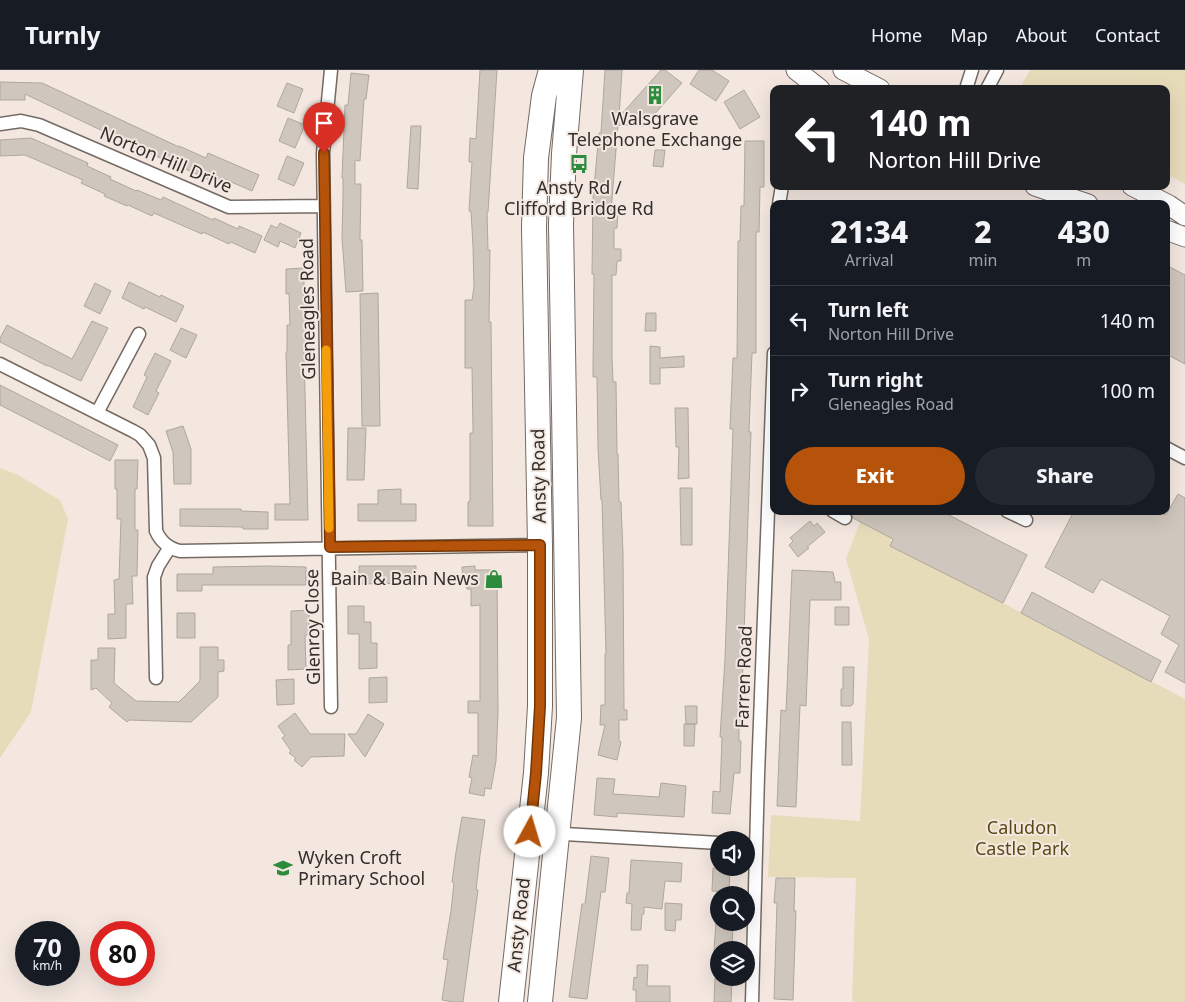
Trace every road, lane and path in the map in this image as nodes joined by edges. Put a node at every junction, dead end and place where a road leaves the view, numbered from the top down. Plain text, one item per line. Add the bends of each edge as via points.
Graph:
1 (330, 70) edge
2 (551, 70) edge
3 (571, 70) edge
4 (796, 70) edge
5 (843, 70) edge
6 (972, 70) edge
7 (997, 70) edge
8 (815, 85) edge
9 (872, 85) edge
10 (967, 85) edge
11 (989, 85) edge
12 (0, 124) edge
13 (1046, 190) edge
14 (1069, 190) edge
15 (1140, 190) edge
16 (1075, 200) edge
17 (1082, 200) edge
18 (1159, 200) edge
19 (324, 206) junction
20 (1170, 206) edge
21 (1185, 216) edge
22 (1170, 231) edge
23 (1185, 237) edge
24 (139, 334) dead end
25 (0, 364) edge
26 (97, 413) junction
27 (564, 419) junction
28 (1170, 450) edge
29 (1185, 458) edge
30 (770, 515) edge
31 (840, 515) edge
32 (1015, 515) edge
33 (845, 518) dead end
34 (1026, 520) dead end
35 (540, 545) junction
36 (170, 547) junction
37 (330, 547) junction
38 (156, 678) dead end
39 (331, 707) dead end
40 (753, 831) edge
41 (530, 832) junction
42 (558, 834) junction
43 (710, 842) edge
44 (752, 876) edge
45 (511, 1002) edge
46 (540, 1002) edge
47 (752, 1002) edge

1 - 19 street, Gleneagles Road
2 - 35 highway, Ansty Road via 537,150 534,227
3 - 27 highway, Ansty Road via 561,224
4 - 8 main road
5 - 9 main road
6 - 10 street
7 - 11 street
12 - 19 street, Norton Hill Drive via 21,121 39,125 229,207
13 - 16 main road
14 - 17 street
15 - 18 main road
19 - 37 street, Gleneagles Road
20 - 21 main road
22 - 23 main road
24 - 26 street
25 - 26 street
26 - 36 street via 140,435 149,445 154,458 156,531 161,541
27 - 35 highway via 559,448 556,533 553,540
27 - 42 highway, Ansty Road via 569,718
28 - 29 street
30 - 40 street, Farren Road
31 - 33 street
32 - 34 street
35 - 37 street
35 - 41 highway, Ansty Road via 540,706
36 - 37 street via 180,551
36 - 38 street via 154,577
37 - 39 street, Glenroy Close
41 - 42 street
41 - 45 highway, Ansty Road
42 - 43 street
42 - 46 highway, Ansty Road
44 - 47 street, Farren Road

